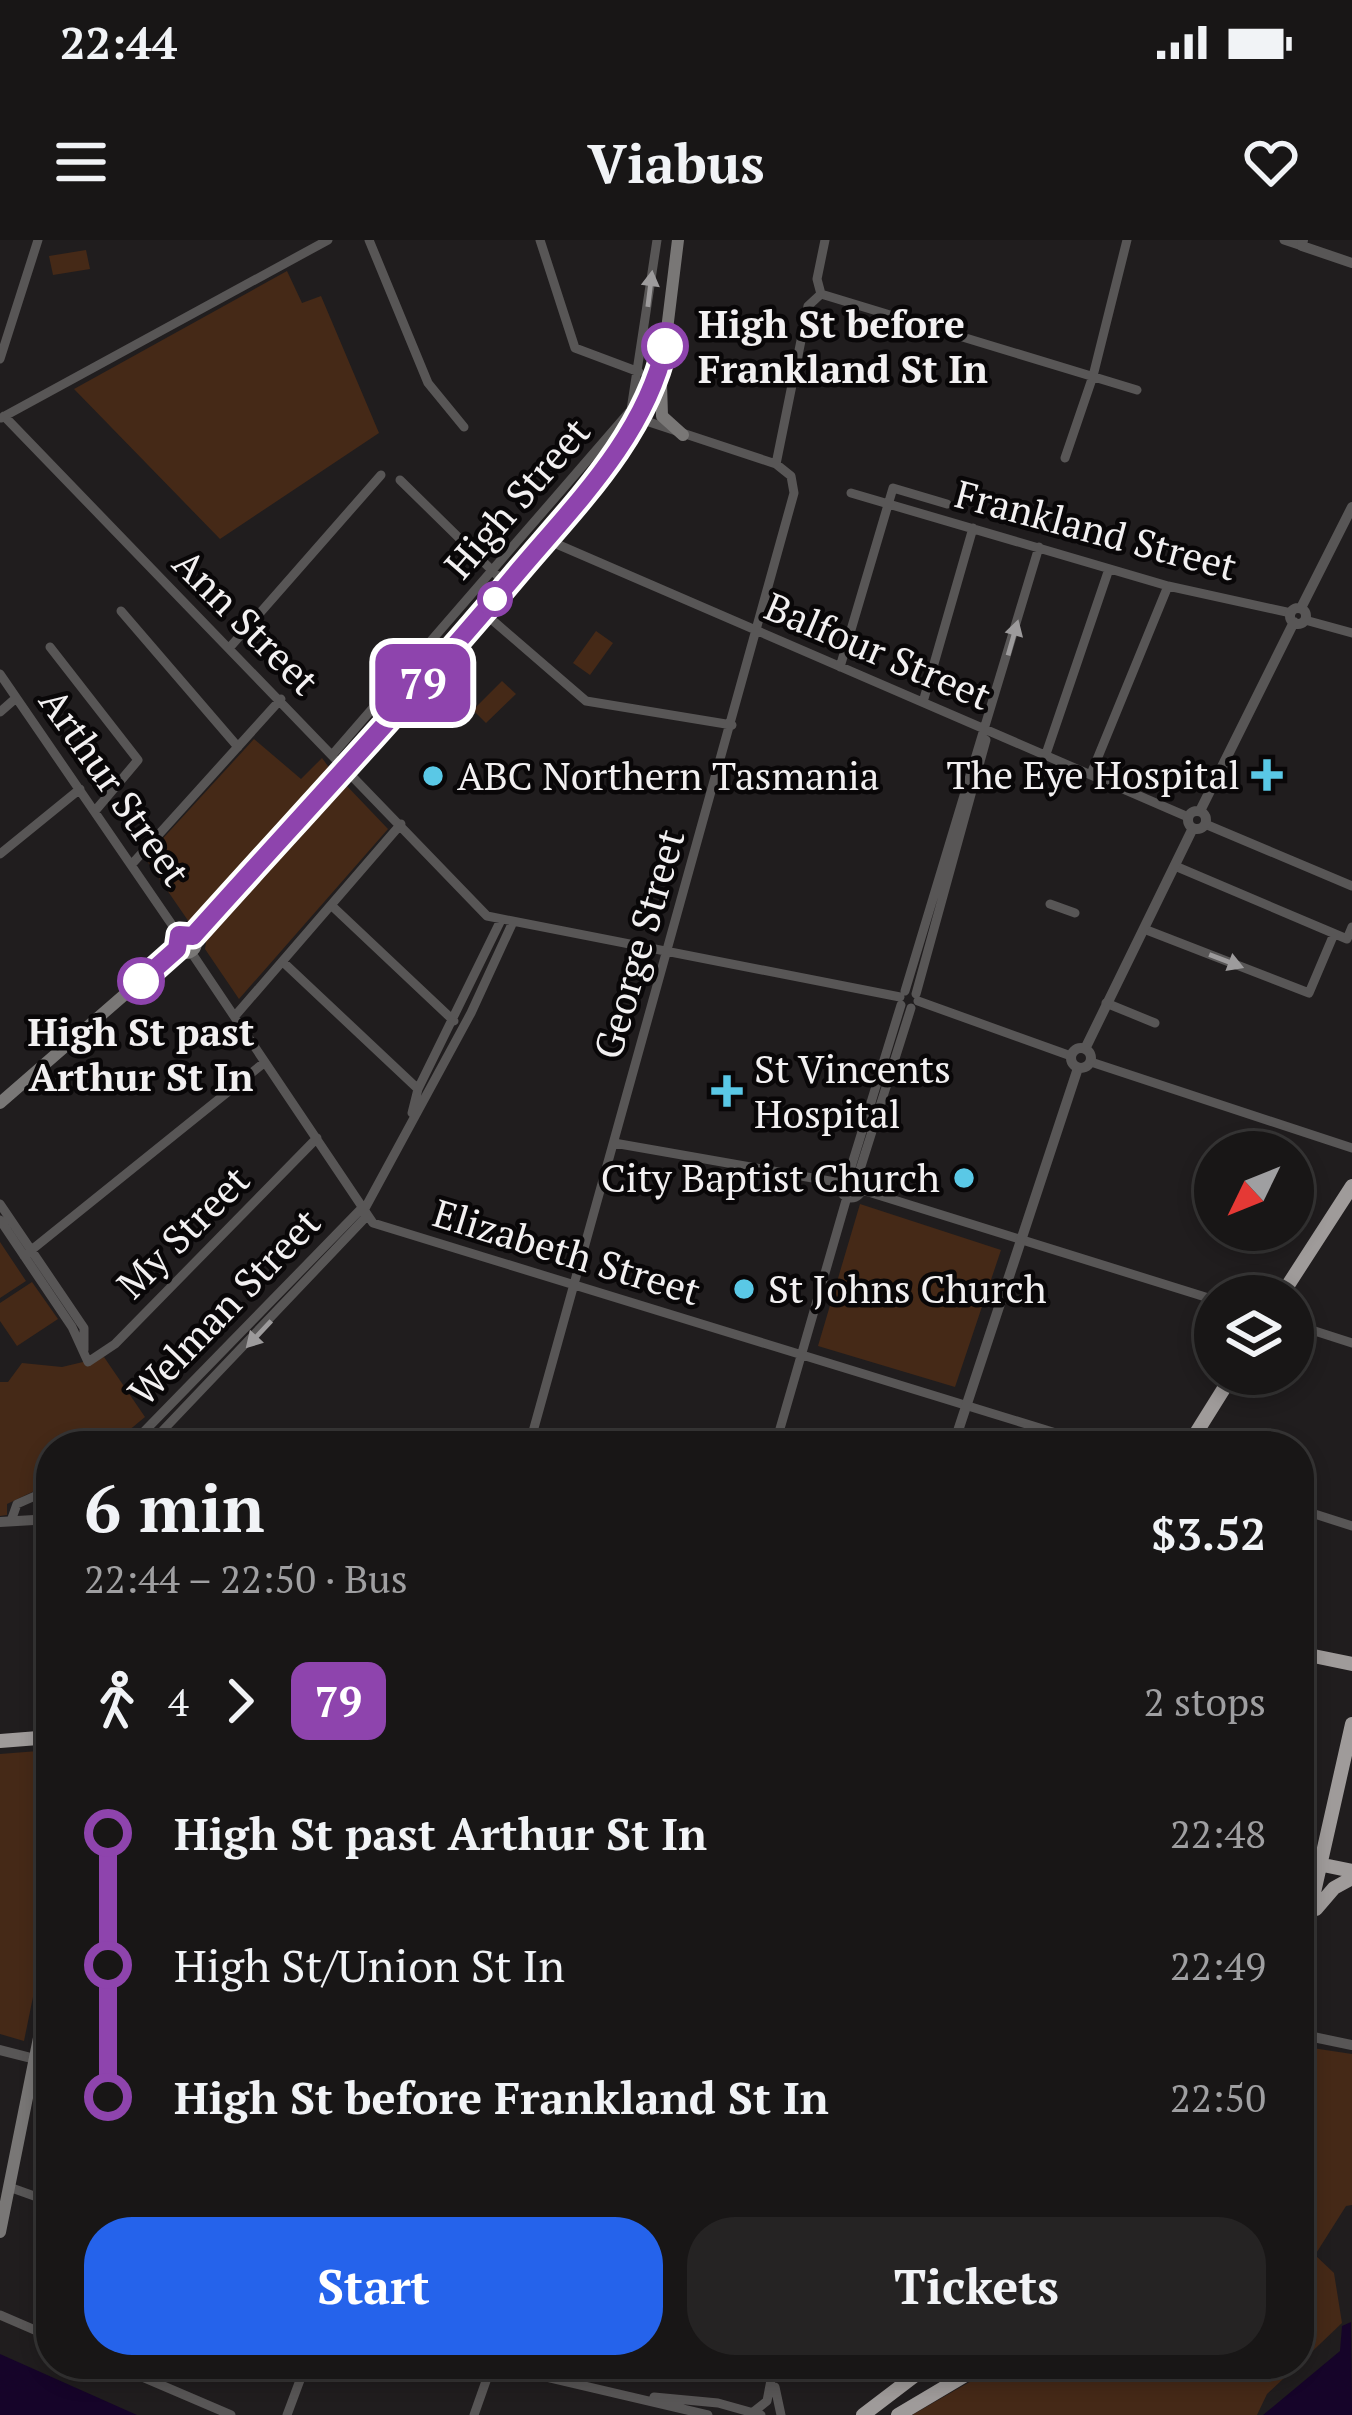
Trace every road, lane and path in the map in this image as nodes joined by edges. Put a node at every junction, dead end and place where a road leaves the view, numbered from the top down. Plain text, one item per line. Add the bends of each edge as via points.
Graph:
1 (38, 240) edge
2 (328, 240) edge
3 (369, 240) edge
4 (540, 240) edge
5 (656, 240) edge
6 (678, 240) edge
7 (825, 240) edge
8 (1127, 240) edge
9 (1284, 240) edge
10 (1302, 243) edge
11 (1352, 263) edge
12 (821, 294) junction
13 (0, 359) edge
14 (660, 370) junction
15 (639, 372) junction
16 (1094, 376) junction
17 (1137, 389) dead end
18 (2, 417) edge
19 (640, 419) junction
20 (464, 427) dead end
21 (683, 435) junction
22 (1066, 458) dead end
23 (776, 464) junction
24 (381, 475) dead end
25 (400, 480) dead end
26 (851, 493) dead end
27 (885, 502) junction
28 (947, 504) dead end
29 (1352, 507) edge
30 (973, 529) junction
31 (545, 539) junction
32 (1039, 548) junction
33 (1109, 569) junction
34 (493, 571) junction
35 (507, 585) junction
36 (1168, 586) junction
37 (122, 611) dead end
38 (483, 612) junction
39 (1298, 616) junction
40 (757, 632) junction
41 (1352, 633) edge
42 (231, 646) junction
43 (50, 647) dead end
44 (840, 667) junction
45 (0, 674) edge
46 (4, 689) edge
47 (16, 698) junction
48 (281, 699) junction
49 (923, 702) junction
50 (0, 712) edge
51 (731, 725) junction
52 (988, 729) junction
53 (238, 747) junction
54 (333, 754) junction
55 (1046, 754) junction
56 (347, 769) junction
57 (1091, 774) junction
58 (80, 789) junction
59 (95, 812) junction
60 (1196, 820) junction
61 (400, 824) junction
62 (0, 854) edge
63 (132, 865) junction
64 (1175, 866) junction
65 (1352, 886) edge
66 (1050, 904) dead end
67 (331, 905) junction
68 (1075, 913) dead end
69 (506, 923) junction
70 (1352, 927) edge
71 (1144, 929) junction
72 (1334, 934) junction
73 (185, 943) junction
74 (668, 954) junction
75 (283, 962) junction
76 (908, 999) junction
77 (1106, 1003) junction
78 (236, 1016) junction
79 (454, 1021) junction
80 (1156, 1023) dead end
81 (1085, 1048) junction
82 (1071, 1056) junction
83 (266, 1062) junction
84 (1091, 1062) junction
85 (1078, 1068) junction
86 (418, 1090) junction
87 (0, 1103) edge
88 (407, 1127) junction
89 (317, 1138) junction
90 (614, 1143) junction
91 (1352, 1148) edge
92 (852, 1182) junction
93 (1352, 1186) edge
94 (0, 1204) edge
95 (363, 1212) junction
96 (0, 1220) edge
97 (1022, 1240) junction
98 (28, 1253) junction
99 (1295, 1275) edge
100 (574, 1286) junction
101 (1194, 1293) edge
102 (1314, 1331) edge
103 (1352, 1343) edge
104 (802, 1355) junction
105 (1220, 1395) edge
106 (967, 1406) junction
107 (145, 1431) edge
108 (162, 1431) edge
109 (533, 1431) edge
110 (779, 1431) edge
111 (958, 1431) edge
112 (1049, 1431) edge
113 (1197, 1431) edge
114 (36, 1496) edge
115 (1314, 1514) edge
116 (36, 1520) edge
117 (5, 1521) edge
118 (1352, 1526) edge
119 (1314, 1656) edge
120 (1352, 1664) edge
121 (1352, 1724) edge
122 (36, 1738) edge
123 (0, 1741) edge
124 (1314, 1863) edge
125 (1324, 1865) junction
126 (1352, 1874) edge
127 (1314, 1902) edge
128 (1314, 1914) edge
129 (1314, 2037) edge
130 (1352, 2045) edge
131 (0, 2050) edge
132 (36, 2054) edge
133 (35, 2059) junction
134 (9, 2187) junction
135 (36, 2197) edge
136 (0, 2232) edge
137 (0, 2315) edge
138 (36, 2331) edge
139 (147, 2379) edge
140 (300, 2379) edge
141 (486, 2379) edge
142 (559, 2379) edge
143 (771, 2379) edge
144 (774, 2379) edge
145 (913, 2379) edge
146 (959, 2379) edge
147 (636, 2396) junction
148 (757, 2414) edge
149 (231, 2415) edge
150 (287, 2415) edge
151 (474, 2415) edge
152 (707, 2415) edge
153 (782, 2415) edge
154 (863, 2415) edge
155 (898, 2415) edge

1 - 13 street
2 - 18 street
3 - 20 street via 428,383
4 - 15 street via 575,348
15 -> 5 street, High Street
6 - 14 main road, High Street
7 - 12 street
8 - 16 street
9 - 10 street
10 - 11 street
12 - 16 street
12 - 23 street via 808,306
14 - 19 main road, High Street
14 - 21 main road via 662,416
15 - 34 street, High Street via 637,399 621,424
16 - 17 street
16 - 22 street
18 - 42 street, Ann Street
19 - 21 street
19 - 31 main road, High Street
21 - 23 street
23 - 40 street, George Street via 791,476 794,493
24 - 42 street
25 - 34 street
26 - 27 street, Frankland Street
27 - 28 street, Frankland Street via 893,488
27 - 30 street, Frankland Street
27 - 44 street
29 - 39 street
30 - 32 street, Frankland Street
30 - 49 street
31 - 35 main road, High Street
31 - 40 street, Balfour Street
32 - 33 street, Frankland Street
52 -> 32 street
33 - 36 street, Frankland Street
33 - 55 street
34 - 35 street
34 - 54 street, High Street
35 - 38 main road, High Street
36 - 39 street, Frankland Street
36 - 57 street
37 - 53 street
38 - 51 street via 586,701
38 - 56 main road, High Street
39 - 41 street, Frankland Street
39 - 60 street
40 - 44 street, Balfour Street
40 - 51 street, George Street
42 - 48 street, Ann Street
43 - 59 street via 138,760
44 - 49 street, Balfour Street
45 - 46 street, Arthur Street
46 - 47 street, Arthur Street
47 - 50 street
47 - 58 street, Arthur Street
48 - 53 street
48 - 54 street, Ann Street
49 - 52 street, Balfour Street
51 - 74 street, George Street
52 - 55 street, Balfour Street
52 - 76 street
53 - 63 street
54 - 56 street, Ann Street
55 - 57 street, Balfour Street
56 - 61 street, Ann Street
56 - 73 main road, High Street
57 - 60 street, Balfour Street
58 - 59 street, Arthur Street
58 - 62 street
59 - 63 street, Arthur Street
60 - 64 street
60 - 65 street, Balfour Street
61 - 67 street
61 - 69 street, Ann Street via 482,912
63 - 73 street, Arthur Street
64 - 71 street
64 - 72 street
66 - 68 street
67 - 75 street
67 - 79 street
69 - 74 street
69 - 79 street, Welman Street
69 - 88 street, Welman Street
70 - 72 street via 1347,939
71 -> 72 street via 1309,993
71 - 77 street
73 - 78 street, Arthur Street
73 - 87 main road, High Street
74 - 76 street
74 - 90 street, George Street
75 - 78 street
75 - 86 street
76 - 82 street
76 - 92 street
77 - 80 street
77 - 81 street
78 - 83 street, Arthur Street
79 - 86 street, Welman Street
81 - 82 street
81 - 84 street
82 - 85 street
83 - 89 street, Arthur Street
83 - 98 street
84 - 85 street
84 - 91 street
85 - 97 street
86 - 88 street, Welman Street
88 - 95 street, Welman Street
89 - 95 street, Arthur Street
89 - 98 street, My Street via 115,1344 86,1359 87,1335
90 - 92 street
90 - 100 street, George Street
92 - 97 street
92 - 104 street
93 - 99 highway
94 - 98 street
95 - 100 street, Elizabeth Street via 402,1234
95 - 107 street, Welman Street
95 -> 108 street, Welman Street
96 - 98 street
97 - 101 street
97 - 106 street
100 - 104 street, Elizabeth Street
100 - 109 street, George Street
102 - 103 street
104 - 106 street, Elizabeth Street
104 - 110 street
105 - 113 highway
106 - 111 street
106 - 112 street, Elizabeth Street
114 - 117 street
115 - 118 street
116 - 117 street
119 - 120 highway
121 - 125 highway
122 - 123 highway
124 - 125 highway
125 - 126 highway
125 - 127 highway
126 - 128 highway
129 - 130 street
131 - 133 street
132 - 133 main road
133 - 134 main road
134 - 135 street
134 - 136 main road
137 - 138 street
139 - 149 street
140 - 150 street
141 - 151 street
142 - 147 street
143 - 148 street
144 - 153 street
145 - 154 highway
146 - 155 highway
147 - 148 street
147 - 152 street

